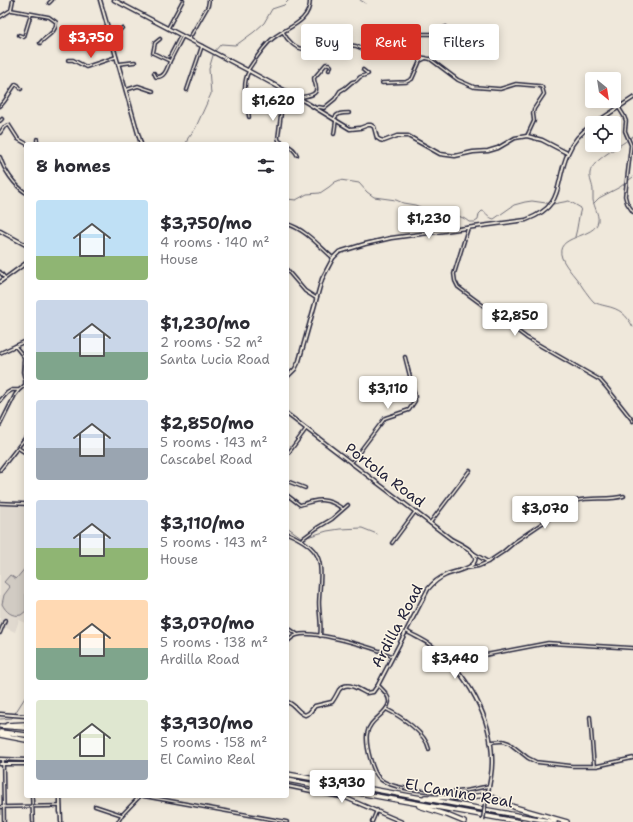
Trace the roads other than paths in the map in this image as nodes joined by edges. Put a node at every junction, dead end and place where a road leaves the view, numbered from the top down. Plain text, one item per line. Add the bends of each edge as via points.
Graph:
1 (12, 0) edge
2 (52, 0) edge
3 (100, 0) edge
4 (114, 0) edge
5 (183, 0) edge
6 (210, 0) edge
7 (310, 0) edge
8 (49, 3) dead end
9 (11, 10) junction
10 (31, 14) junction
11 (0, 17) edge
12 (122, 28) dead end
13 (168, 28) junction
14 (283, 32) junction
15 (19, 35) dead end
16 (182, 35) junction
17 (119, 36) dead end
18 (111, 39) junction
19 (160, 39) dead end
20 (189, 39) junction
21 (40, 43) dead end
22 (112, 44) junction
23 (202, 46) junction
24 (361, 48) edge
25 (170, 56) dead end
26 (116, 57) junction
27 (421, 57) edge
28 (426, 58) junction
29 (68, 60) dead end
30 (135, 62) dead end
31 (170, 62) junction
32 (118, 64) junction
33 (329, 70) dead end
34 (363, 70) dead end
35 (249, 71) junction
36 (154, 73) dead end
37 (382, 83) dead end
38 (21, 89) dead end
39 (126, 90) junction
40 (187, 90) dead end
41 (284, 90) junction
42 (153, 91) dead end
43 (298, 98) junction
44 (633, 98) edge
45 (0, 106) edge
46 (621, 107) edge
47 (317, 108) junction
48 (619, 108) joint
49 (349, 113) dead end
50 (607, 116) edge
51 (249, 117) dead end
52 (2, 119) dead end
53 (335, 119) junction
54 (0, 121) edge
55 (585, 130) edge
56 (0, 133) edge
57 (334, 134) dead end
58 (527, 136) junction
59 (24, 142) edge
60 (140, 142) edge
61 (281, 142) edge
62 (289, 146) edge
63 (568, 153) junction
64 (297, 155) dead end
65 (0, 157) edge
66 (24, 191) edge
67 (633, 212) edge
68 (289, 225) edge
69 (468, 228) junction
70 (0, 231) edge
71 (24, 244) edge
72 (334, 258) junction
73 (24, 264) edge
74 (0, 272) edge
75 (289, 272) edge
76 (5, 278) junction
77 (0, 282) edge
78 (316, 298) junction
79 (24, 342) edge
80 (16, 346) junction
81 (0, 353) edge
82 (24, 355) edge
83 (405, 357) dead end
84 (24, 366) edge
85 (289, 375) edge
86 (24, 378) edge
87 (24, 387) edge
88 (19, 390) junction
89 (0, 401) edge
90 (289, 416) edge
91 (633, 421) edge
92 (0, 425) edge
93 (306, 429) junction
94 (24, 440) edge
95 (18, 448) junction
96 (24, 452) edge
97 (289, 452) edge
98 (351, 463) junction
99 (0, 470) edge
100 (470, 470) dead end
101 (289, 482) edge
102 (304, 488) dead end
103 (624, 496) dead end
104 (289, 497) edge
105 (0, 503) edge
106 (24, 504) edge
107 (348, 504) dead end
108 (343, 509) junction
109 (415, 512) junction
110 (430, 523) junction
111 (289, 534) edge
112 (302, 539) junction
113 (392, 543) dead end
114 (471, 552) junction
115 (488, 562) junction
116 (468, 568) junction
117 (5, 620) dead end
118 (289, 628) edge
119 (406, 631) junction
120 (0, 633) edge
121 (298, 635) junction
122 (320, 636) junction
123 (289, 641) edge
124 (633, 648) edge
125 (392, 656) junction
126 (450, 664) junction
127 (378, 685) junction
128 (289, 703) edge
129 (386, 709) junction
130 (0, 714) edge
131 (24, 716) edge
132 (590, 716) dead end
133 (24, 724) edge
134 (0, 726) edge
135 (24, 728) edge
136 (0, 734) edge
137 (24, 734) edge
138 (24, 740) edge
139 (490, 742) junction
140 (429, 748) dead end
141 (633, 758) edge
142 (1, 760) edge
143 (24, 760) edge
144 (1, 764) edge
145 (24, 764) edge
146 (594, 766) junction
147 (289, 774) edge
148 (289, 780) edge
149 (289, 786) edge
150 (489, 786) junction
151 (487, 795) junction
152 (407, 796) junction
153 (32, 798) edge
154 (60, 798) edge
155 (60, 798) edge
156 (136, 798) edge
157 (154, 798) edge
158 (402, 801) junction
159 (32, 806) junction
160 (59, 806) junction
161 (95, 806) dead end
162 (0, 807) edge
163 (3, 807) junction
164 (377, 810) junction
165 (60, 813) junction
166 (122, 815) junction
167 (482, 821) edge
168 (4, 822) edge
169 (33, 822) edge
170 (61, 822) edge
171 (118, 822) edge
172 (287, 822) edge
173 (372, 822) edge
174 (402, 822) edge
175 (464, 822) edge
176 (520, 822) edge
177 (555, 822) edge
178 (567, 822) edge

1 - 9 street
2 - 8 street
3 - 18 street
4 - 13 street
5 - 13 street
6 - 20 street
7 - 14 street via 305,17
9 - 10 street
9 - 11 street
10 - 15 street via 24,36
10 - 21 street via 49,17 56,22 48,38
12 - 18 street
13 - 16 street
14 - 24 street via 301,49 308,49 318,43 329,47 340,44
14 - 35 street via 270,41
16 - 20 street
16 - 25 street
16 - 31 street
17 - 22 street
18 - 22 street
19 - 31 street via 155,43 152,53
20 - 23 street
22 - 26 street
23 - 35 street
23 - 40 street
26 - 29 street via 86,67
26 - 32 street
27 - 28 street
28 - 37 street via 420,61 412,79 406,82
28 - 58 street via 458,80 474,87 500,89 516,84 540,86 544,94 534,109 534,120
30 - 32 street
31 - 36 street via 160,78
32 - 39 street
33 - 43 street via 330,64 326,64 314,78 314,94
34 - 47 street via 368,74 340,91 324,108
35 - 41 street
35 - 51 street via 245,85
38 - 45 street via 16,84
39 - 42 street via 138,86
39 - 60 street
41 - 43 street
41 - 61 street via 278,138
43 - 47 street
44 - 46 street
47 - 53 street
48 - 50 street
48 - 67 street via 626,120 625,130 631,145 625,196
49 - 53 street via 340,113
52 - 54 street
53 - 57 street
53 - 58 street via 350,129 371,125 380,140 408,136 440,154 455,156 488,151 515,138
55 - 63 street via 578,136
56 - 59 street via 9,125 18,139
58 - 63 street via 542,140
62 - 64 street
63 - 69 street via 558,190 545,210 526,220
65 - 66 street via 4,169
68 - 72 street via 303,232
69 - 72 street via 382,240 343,250
69 - 91 street via 454,274 458,287 527,338 600,380
70 - 71 street
72 - 78 street via 322,279
73 - 76 street
74 - 76 street
75 - 78 street via 305,291
76 - 77 street
78 - 85 street via 299,361
79 - 80 street
80 - 81 street
80 - 82 street
83 - 98 street via 415,396 413,406 406,412 385,418
84 - 86 street
87 - 88 street
88 - 89 street via 10,391
88 - 92 street
90 - 93 street, Portola Road
93 - 97 street
93 - 98 street, Portola Road
94 - 95 street
95 - 96 street
95 - 99 street
98 - 109 street, Portola Road
100 - 110 street
101 - 102 street
103 - 115 street, Ardilla Road via 575,501
104 - 108 street via 300,505 310,500 320,500
105 - 106 street
107 - 108 street
108 - 112 street
109 - 110 street, Portola Road
109 - 113 street
110 - 114 street, Portola Road
111 - 112 street
112 - 122 street via 314,549 319,562
114 - 115 street, Portola Road
114 - 116 street via 475,561
115 - 116 street, Ardilla Road
116 - 119 street, Ardilla Road via 446,575 431,585
117 - 120 street
118 - 121 street
119 - 125 street, Ardilla Road
119 - 126 street via 432,647
121 - 122 street
121 - 123 street
122 - 125 street via 363,645
124 - 126 street via 548,643 454,661
125 - 127 street, Ardilla Road
126 - 139 street via 476,701
127 - 128 street, Ardilla Road via 373,692 368,693 354,686 345,686 332,702 315,706 306,714 300,713
127 - 129 street via 388,697
129 - 140 street via 399,715 426,740
129 - 150 street via 371,724 367,732 373,768 383,781 392,786 442,792
130 - 131 street
132 - 146 street
133 - 134 highway
134 - 135 highway
136 - 137 highway
136 - 138 highway
139 - 146 street via 509,743 536,762
139 - 150 street via 492,761
141 - 146 street
142 - 143 street
142 - 144 street
144 - 145 street
144 - 163 street
147 - 152 highway, El Camino Real
148 - 158 highway, El Camino Real
149 - 164 street via 346,798
150 - 151 street
151 - 152 highway via 453,799
151 - 167 street, bridge
151 - 178 highway via 514,808
152 - 177 highway, El Camino Real
153 - 159 street
154 - 160 street
155 - 165 street
156 - 166 street
157 - 172 street
158 - 175 highway
158 - 176 highway, El Camino Real
159 - 160 street
159 - 163 street
159 - 169 street
160 - 165 street
161 - 166 street
162 - 163 street
163 - 168 street
164 - 173 street
164 - 174 street
165 - 170 street
166 - 171 street

